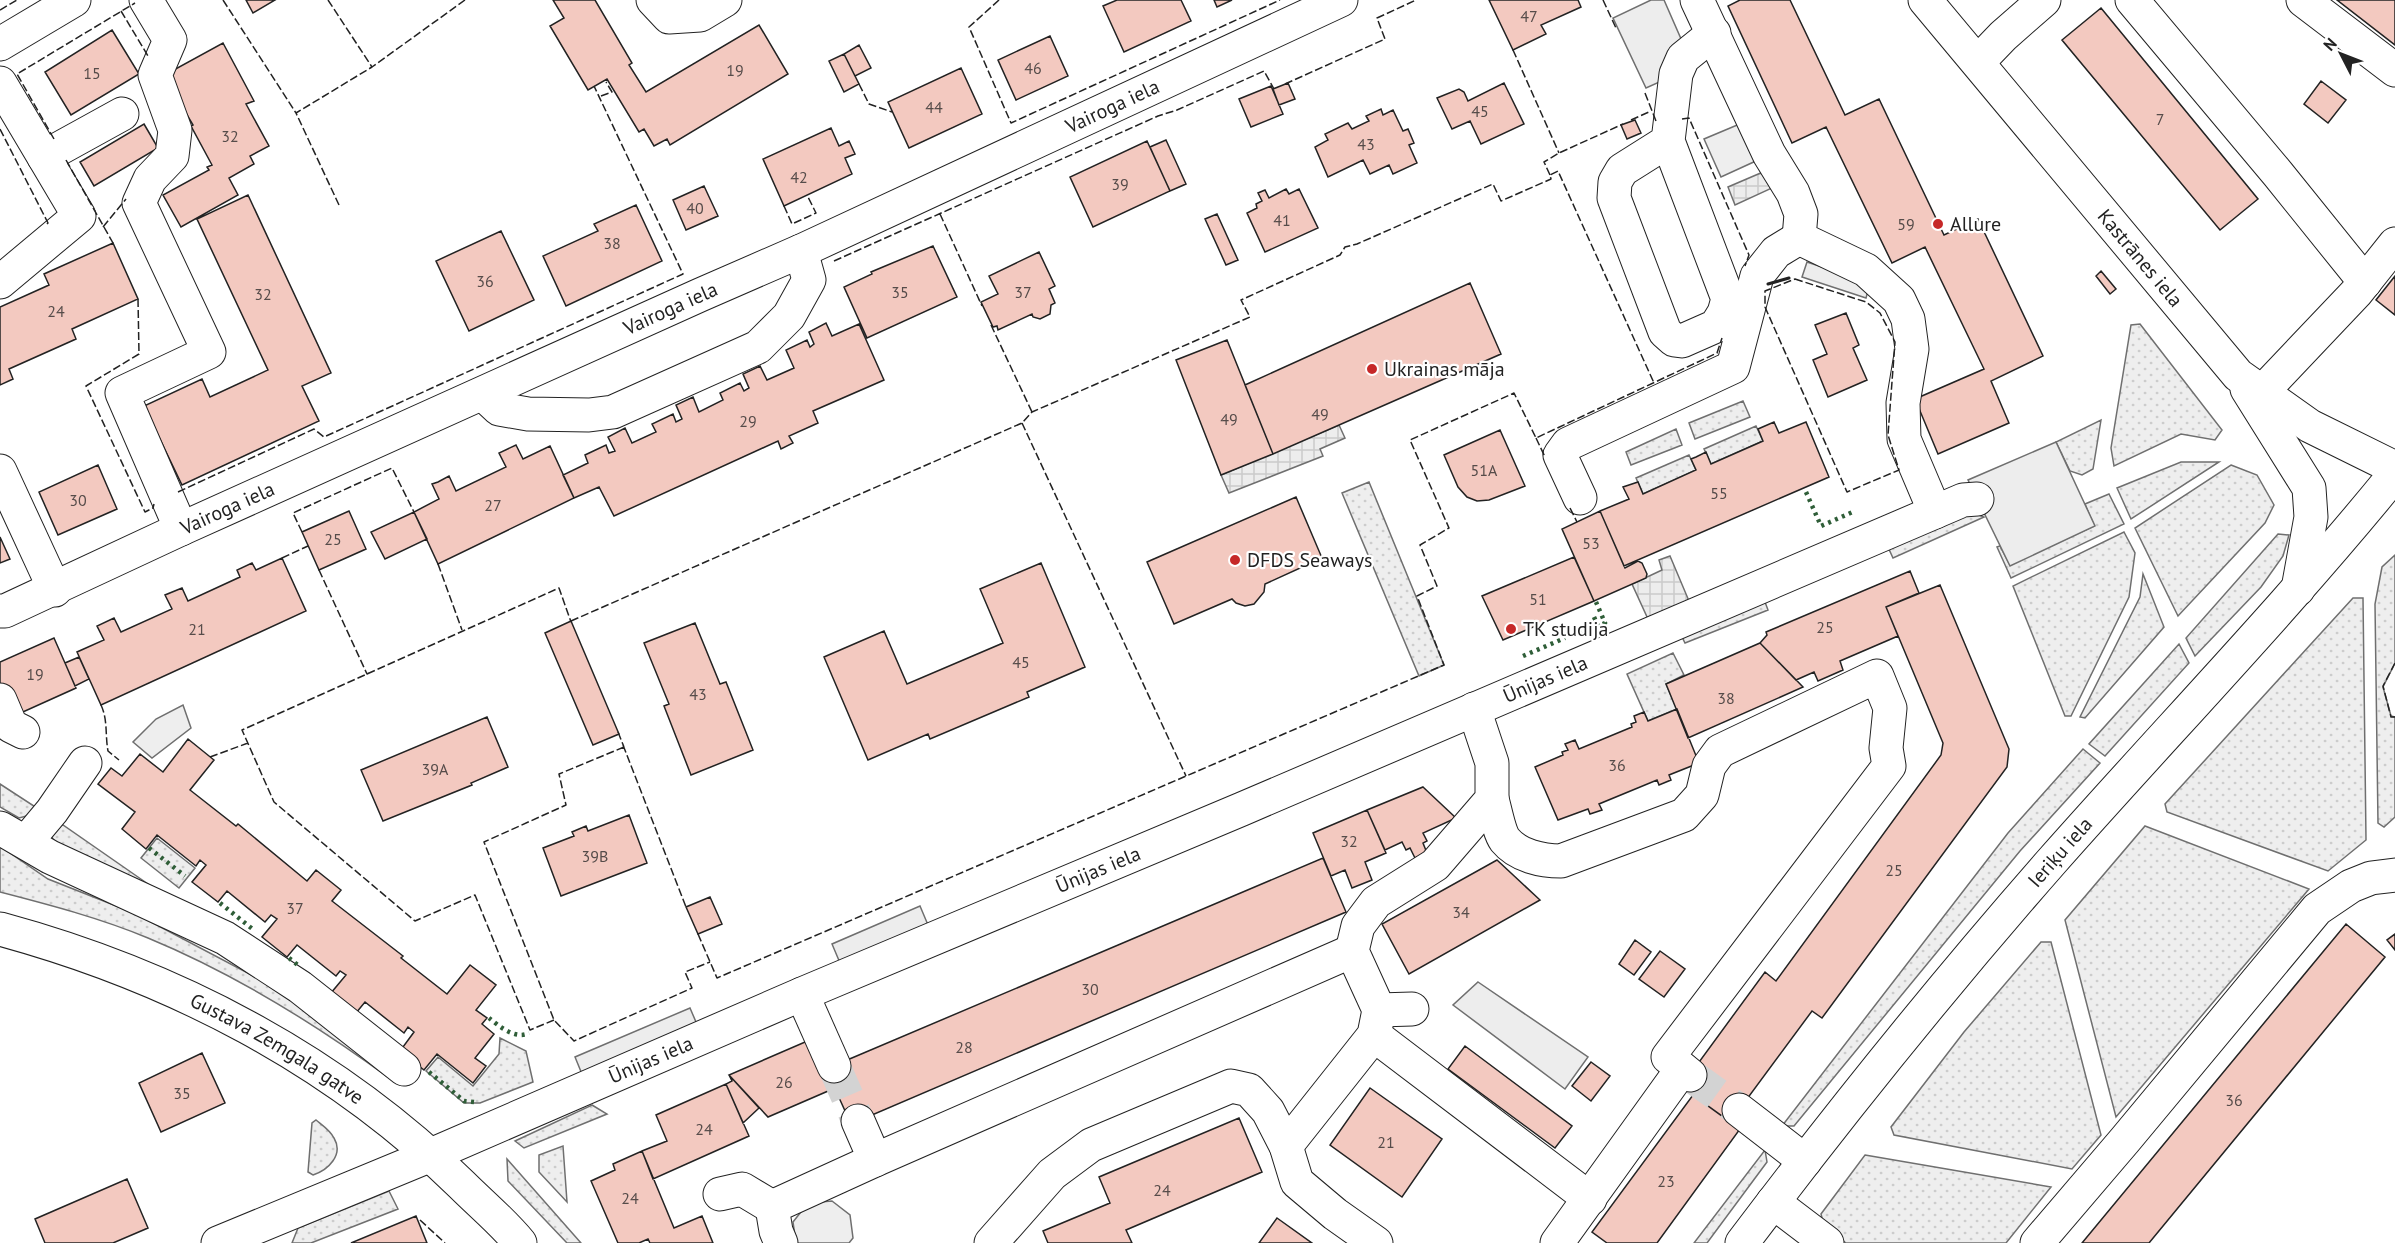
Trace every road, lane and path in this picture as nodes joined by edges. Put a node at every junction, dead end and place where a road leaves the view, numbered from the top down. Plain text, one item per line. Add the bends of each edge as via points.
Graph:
1 (74, 0) edge
2 (146, 0) edge
3 (653, 0) edge
4 (725, 0) edge
5 (1341, 0) edge
6 (1697, 0) edge
7 (1925, 0) edge
8 (2044, 0) edge
9 (2132, 0) edge
10 (2303, 0) edge
11 (1714, 33) junction
12 (0, 44) edge
13 (1978, 62) junction
14 (2395, 70) edge
15 (0, 83) edge
16 (122, 114) dead end
17 (1668, 141) junction
18 (44, 157) junction
19 (1799, 238) junction
20 (2395, 244) edge
21 (801, 251) junction
22 (0, 282) edge
23 (2365, 282) junction
24 (2250, 383) junction
25 (483, 394) junction
26 (2395, 468) edge
27 (2395, 474) edge
28 (2, 482) edge
29 (1580, 498) dead end
30 (1977, 499) dead end
31 (1935, 512) junction
32 (181, 529) junction
33 (2298, 589) junction
34 (55, 590) junction
35 (3, 611) edge
36 (0, 700) edge
37 (1474, 709) junction
38 (23, 732) dead end
39 (85, 763) dead end
40 (1492, 799) junction
41 (13, 835) edge
42 (2395, 875) edge
43 (0, 929) edge
44 (1352, 951) junction
45 (802, 994) junction
46 (1412, 1009) dead end
47 (1376, 1023) junction
48 (834, 1066) tunnel mouth
49 (404, 1069) dead end
50 (1738, 1110) tunnel mouth
51 (858, 1121) tunnel mouth
52 (1286, 1146) junction
53 (431, 1155) junction
54 (875, 1160) junction
55 (1805, 1161) junction
56 (720, 1194) dead end
57 (1590, 1199) junction
58 (1773, 1202) junction
59 (772, 1207) junction
60 (261, 1235) edge
61 (520, 1241) edge
62 (218, 1243) edge
63 (781, 1243) edge
64 (992, 1243) edge
65 (1376, 1243) edge
66 (1557, 1243) edge
67 (1742, 1243) edge
68 (1827, 1243) edge
69 (2037, 1243) edge

1 - 12 street
2 - 32 street via 170,40 155,75 175,130 172,156 150,179 139,203 209,352 122,393
3 - 4 street via 669,17 700,15
5 - 21 street, Vairoga iela
6 - 11 street
7 - 13 street, Kastrānes iela
8 - 13 street
9 - 23 street
10 - 14 street
11 - 17 street via 1683,58 1676,74
11 - 19 street via 1769,154 1793,193 1801,214
13 - 24 street, Kastrānes iela
15 - 18 street
16 - 18 street
17 - 17 street via 1728,299 1716,326 1682,341 1665,332 1614,198 1615,182 1622,171
18 - 22 street via 79,216
19 - 29 street via 1776,252 1757,276 1733,367 1568,444 1560,455
19 - 31 street via 1866,270 1899,300 1908,319 1912,349 1903,403 1904,439
20 - 23 street
21 - 25 street, Vairoga iela
21 - 25 street via 809,280 789,316 758,347 717,366 605,413 528,414 499,409
23 - 24 street
24 - 26 street, Kastrānes iela via 2310,426
24 - 33 street via 2309,488 2312,517
25 - 32 street, Vairoga iela
27 - 33 street, Ieriķu iela
28 - 34 street
30 - 31 street, Ūnijas iela via 1963,500
31 - 37 street, Ūnijas iela
32 - 34 street, Vairoga iela
33 - 55 street, Ieriķu iela via 2051,862 1925,1010
34 - 35 street, Vairoga iela
36 - 38 street via 11,726
37 - 40 street via 1492,763
37 - 45 street, Ūnijas iela
39 - 41 street via 52,811
40 - 44 street via 1435,865 1376,902 1358,926
40 - 57 street via 1505,840 1542,861 1561,861 1684,815 1702,795 1709,766 1720,751 1877,676 1890,708 1886,748 1889,766 1668,1058 1686,1072
41 - 49 street via 50,857 204,928 257,957
42 - 69 street via 2371,878 2341,891 2317,909
43 - 53 street, Gustava Zemgala gatve via 123,968 209,1005 340,1085
44 - 47 street
44 - 54 street
45 - 48 street
45 - 53 street, Ūnijas iela
46 - 47 street
47 - 52 street
47 - 57 street
50 - 55 street
51 - 54 street
52 - 64 street via 1268,1111 1249,1090 1231,1086 1090,1145 1052,1174
52 - 65 street via 1298,1182
53 - 60 street, Ūnijas iela
53 - 61 street, Gustava Zemgala gatve
54 - 59 street
55 - 58 street, Ieriķu iela
56 - 59 street via 742,1190
57 - 66 street
58 - 67 street, Ieriķu iela
58 - 68 street
59 - 63 street
60 - 62 street, Ūnijas iela

